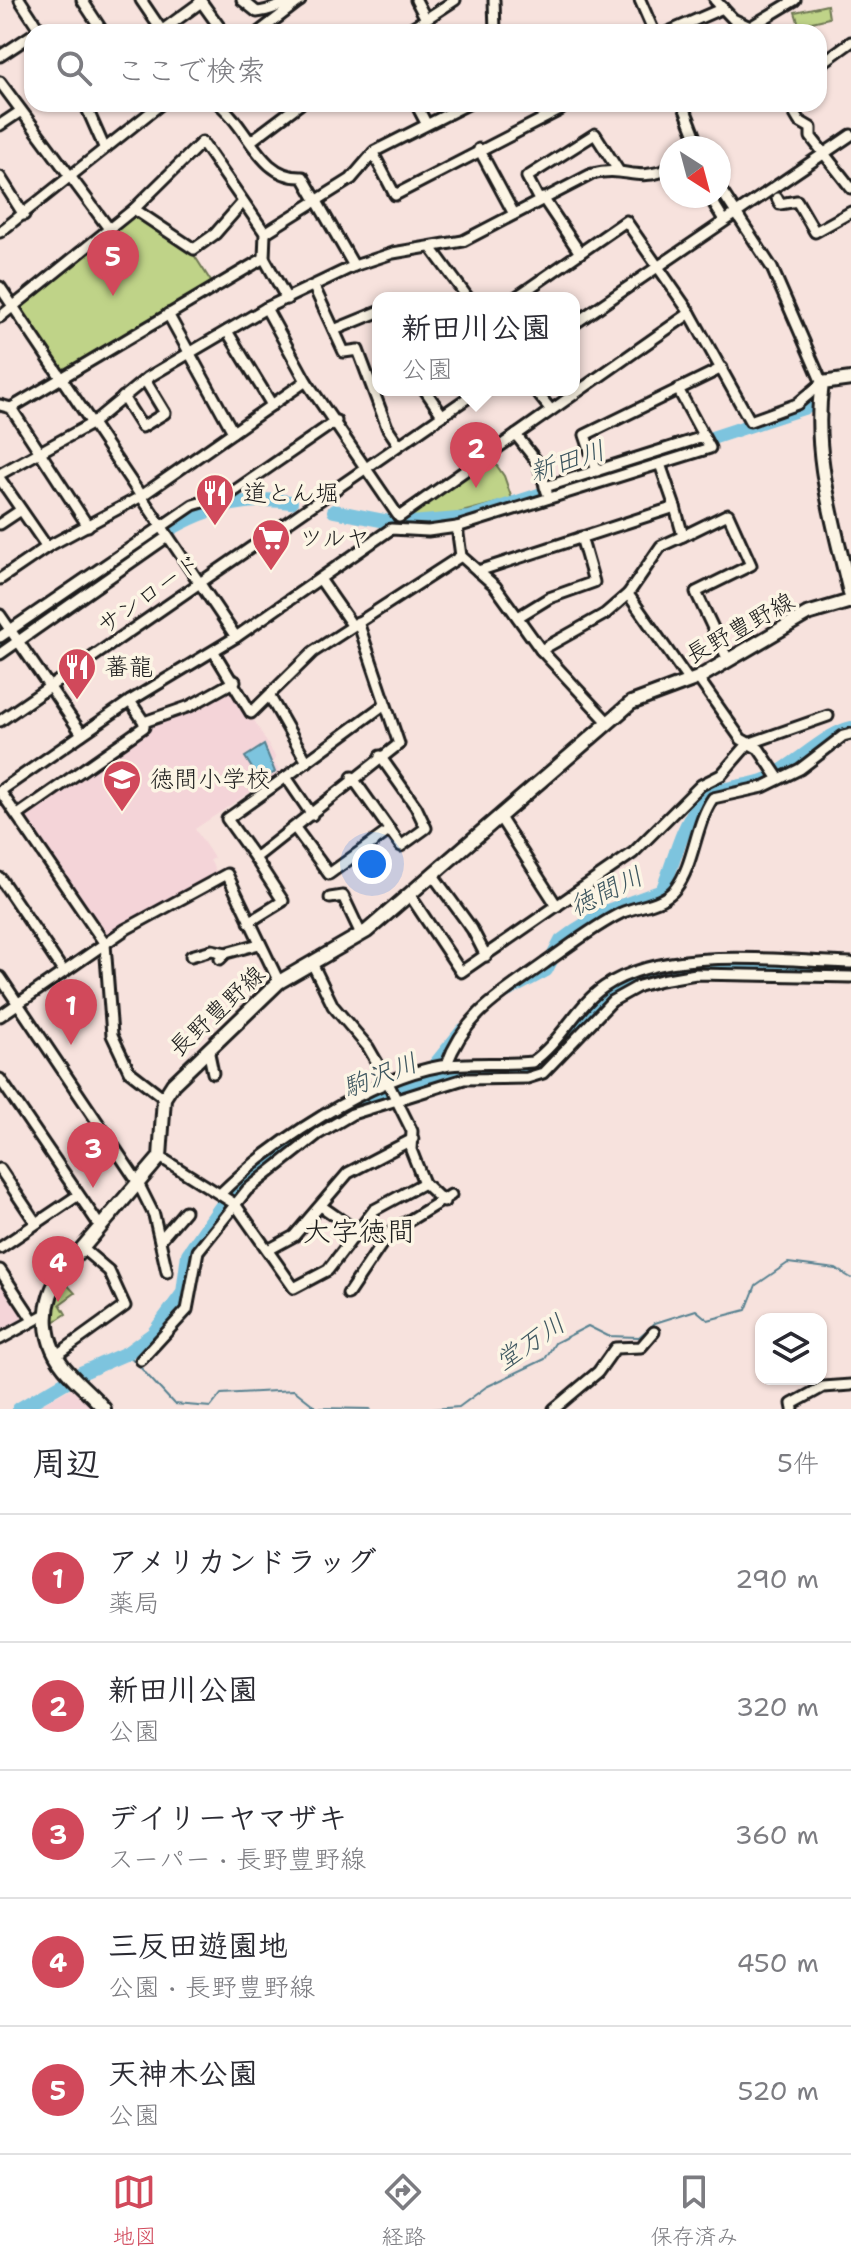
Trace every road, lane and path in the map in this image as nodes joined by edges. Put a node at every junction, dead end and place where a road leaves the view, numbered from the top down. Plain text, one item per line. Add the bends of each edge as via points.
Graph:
1 (20, 0) edge
2 (82, 0) edge
3 (141, 0) edge
4 (242, 0) edge
5 (290, 0) edge
6 (300, 0) edge
7 (416, 0) edge
8 (455, 0) edge
9 (494, 0) edge
10 (640, 0) edge
11 (795, 0) edge
12 (200, 1) edge
13 (719, 4) edge
14 (426, 19) junction
15 (33, 24) edge
16 (98, 24) edge
17 (156, 24) edge
18 (171, 24) edge
19 (217, 24) edge
20 (269, 24) edge
21 (418, 24) edge
22 (495, 24) edge
23 (650, 24) edge
24 (683, 24) edge
25 (741, 24) edge
26 (759, 24) edge
27 (24, 40) edge
28 (851, 42) edge
29 (0, 56) edge
30 (827, 59) edge
31 (0, 82) edge
32 (21, 111) junction
33 (89, 112) edge
34 (150, 112) edge
35 (226, 112) edge
36 (289, 112) edge
37 (420, 112) edge
38 (450, 112) edge
39 (556, 112) edge
40 (686, 112) edge
41 (794, 112) edge
42 (426, 123) junction
43 (0, 125) edge
44 (851, 135) edge
45 (695, 136) edge
46 (251, 141) junction
47 (104, 147) junction
48 (479, 149) junction
49 (373, 153) junction
50 (824, 154) junction
51 (618, 170) junction
52 (659, 173) edge
53 (0, 177) edge
54 (71, 178) junction
55 (851, 188) edge
56 (777, 198) dead end
57 (541, 199) junction
58 (319, 200) junction
59 (243, 202) junction
60 (731, 205) edge
61 (717, 208) edge
62 (134, 209) junction
63 (736, 212) junction
64 (851, 212) edge
65 (514, 214) junction
66 (24, 215) junction
67 (724, 220) junction
68 (110, 230) junction
69 (0, 232) edge
70 (265, 233) junction
71 (432, 249) junction
72 (580, 253) junction
73 (264, 258) junction
74 (354, 266) junction
75 (658, 266) junction
76 (0, 287) edge
77 (314, 287) junction
78 (464, 292) edge
79 (524, 292) edge
80 (287, 299) junction
81 (13, 308) junction
82 (266, 308) junction
83 (690, 313) junction
84 (168, 314) junction
85 (372, 314) edge
86 (0, 317) edge
87 (580, 320) edge
88 (334, 330) junction
89 (227, 331) junction
90 (188, 353) junction
91 (722, 368) junction
92 (60, 378) junction
93 (851, 379) edge
94 (145, 380) junction
95 (306, 381) junction
96 (822, 383) junction
97 (372, 387) edge
98 (678, 389) junction
99 (580, 390) edge
100 (375, 396) edge
101 (429, 396) edge
102 (470, 396) edge
103 (540, 396) edge
104 (571, 396) edge
105 (123, 397) junction
106 (0, 405) edge
107 (272, 405) junction
108 (11, 408) junction
109 (551, 410) junction
110 (442, 415) junction
111 (336, 421) junction
112 (91, 424) junction
113 (233, 432) junction
114 (516, 435) junction
115 (703, 437) junction
116 (399, 445) junction
117 (40, 452) junction
118 (660, 464) junction
119 (366, 468) junction
120 (597, 471) junction
121 (0, 476) edge
122 (547, 493) junction
123 (140, 497) junction
124 (675, 507) junction
125 (21, 510) junction
126 (0, 524) edge
127 (88, 526) junction
128 (457, 527) junction
129 (164, 532) junction
130 (683, 536) junction
131 (581, 537) junction
132 (47, 547) junction
133 (461, 556) junction
134 (478, 571) junction
135 (0, 579) edge
136 (320, 579) junction
137 (198, 584) junction
138 (628, 594) junction
139 (851, 599) edge
140 (0, 615) edge
141 (518, 617) junction
142 (355, 624) junction
143 (14, 636) junction
144 (0, 637) edge
145 (236, 637) junction
146 (541, 650) junction
147 (214, 652) junction
148 (0, 654) edge
149 (728, 660) junction
150 (694, 680) junction
151 (235, 681) junction
152 (49, 687) junction
153 (270, 697) junction
154 (130, 701) junction
155 (385, 704) junction
156 (828, 716) dead end
157 (0, 721) edge
158 (607, 721) junction
159 (144, 722) junction
160 (82, 734) junction
161 (851, 734) edge
162 (748, 744) junction
163 (380, 756) junction
164 (307, 762) junction
165 (776, 776) junction
166 (286, 777) junction
167 (352, 777) junction
168 (0, 791) edge
169 (18, 815) junction
170 (312, 815) junction
171 (499, 816) junction
172 (295, 828) junction
173 (390, 830) junction
174 (255, 858) junction
175 (432, 874) junction
176 (0, 878) edge
177 (409, 894) junction
178 (330, 898) dead end
179 (557, 906) junction
180 (249, 922) junction
181 (361, 934) junction
182 (105, 944) junction
183 (259, 944) junction
184 (191, 956) dead end
185 (486, 956) junction
186 (312, 963) junction
187 (851, 963) edge
188 (63, 971) junction
189 (0, 977) edge
190 (851, 977) edge
191 (279, 982) junction
192 (18, 1004) junction
193 (0, 1016) edge
194 (208, 1049) junction
195 (444, 1066) junction
196 (213, 1073) dead end
197 (0, 1079) edge
198 (389, 1085) junction
199 (164, 1098) junction
200 (396, 1098) junction
201 (413, 1139) junction
202 (160, 1157) junction
203 (0, 1169) edge
204 (137, 1181) junction
205 (424, 1183) junction
206 (222, 1195) junction
207 (77, 1196) junction
208 (234, 1203) junction
209 (321, 1206) junction
210 (185, 1211) dead end
211 (36, 1223) junction
212 (100, 1226) junction
213 (358, 1232) junction
214 (161, 1239) junction
215 (0, 1248) edge
216 (82, 1248) junction
217 (270, 1249) junction
218 (0, 1270) edge
219 (167, 1272) dead end
220 (348, 1294) dead end
221 (38, 1317) junction
222 (654, 1332) dead end
223 (0, 1339) edge
224 (57, 1355) junction
225 (141, 1360) dead end
226 (851, 1385) edge
227 (807, 1396) junction
228 (104, 1409) edge
229 (554, 1409) edge
230 (793, 1409) edge
231 (812, 1409) edge

1 - 15 street
2 - 16 street
3 - 17 street
4 - 5 street via 257,12 274,11
5 - 6 street
6 - 20 street
7 - 14 street
8 - 14 street
9 - 22 street
10 - 23 street
11 - 26 street
12 - 18 street
12 - 19 street
13 - 24 street
13 - 25 street
14 - 21 street
27 - 29 street
28 - 30 street
31 - 32 street
32 - 43 street
32 - 54 street
33 - 47 street
34 - 47 street
35 - 46 street
36 - 46 street
37 - 42 street
38 - 42 street
39 - 48 street
40 - 45 street
41 - 50 street via 811,128 811,137
42 - 49 street
44 - 50 street
46 - 58 street via 274,172 303,177
47 - 54 street
48 - 49 street via 395,195
48 - 65 street
49 - 58 street via 351,179
50 - 55 street
50 - 63 street
51 - 52 street via 649,177
51 - 57 street via 592,174
51 - 57 street via 595,134 527,177
53 - 66 street
54 - 66 street
54 - 68 street
56 - 64 street via 780,204 797,201 815,232
57 - 65 street
57 - 72 street
58 - 70 street
58 - 74 street
59 - 62 street via 194,249
59 - 62 street via 202,142
59 - 70 street
60 - 63 street
61 - 67 street
62 - 68 street
63 - 67 street
63 - 96 street via 772,268
65 - 71 street via 463,241
66 - 69 street
67 - 75 street
68 - 81 street
70 - 73 street
71 - 74 street via 393,253
71 - 78 street
72 - 75 street via 626,221
72 - 79 street
73 - 80 street
73 - 84 street
74 - 77 street
75 - 83 street
75 - 87 street
76 - 81 street
77 - 80 street
77 - 88 street
80 - 82 street
81 - 86 street
81 - 92 street
82 - 89 street
82 - 95 street
83 - 91 street
83 - 99 street
84 - 90 street
84 - 92 street
85 - 88 street
88 - 97 street via 344,352 358,350
89 - 90 street
89 - 107 street
90 - 94 street
90 - 113 street
91 - 96 street via 750,421 797,404
91 - 98 street
92 - 108 street
92 - 112 street
93 - 96 main road
94 - 105 street
94 - 105 street via 165,413 142,427
95 - 107 street
95 - 111 street
96 - 139 main road, 長野豊野線 via 819,454
98 - 115 street
98 - 120 street via 585,435
100 - 116 street
101 - 110 street
102 - 110 street, サンロード
103 - 109 street
104 - 109 street
105 - 112 street
106 - 108 street
107 - 113 street
108 - 117 street
109 - 114 street
110 - 116 street, サンロード
111 - 119 street
111 - 129 street via 230,494 193,505
112 - 117 street
112 - 123 street
113 - 123 street
114 - 119 street via 399,517
114 - 122 street via 538,463
115 - 118 street via 710,448
115 - 120 street
116 - 119 street, サンロード
117 - 121 street
117 - 127 street
118 - 122 street
118 - 124 street
119 - 137 street, サンロード
120 - 122 street
121 - 125 street
122 - 128 street
123 - 127 street
123 - 129 street
124 - 130 street
124 - 131 street
125 - 126 street
125 - 132 street
127 - 132 street
128 - 133 street
128 - 136 street via 391,529
129 - 137 street
129 - 143 street
130 - 138 street via 661,546
130 - 149 street via 728,514 751,565 696,592
131 - 134 street
131 - 141 street via 594,582 549,598
132 - 135 street
133 - 134 street
133 - 142 street
134 - 141 street
136 - 142 street
136 - 145 street
137 - 145 street
137 - 152 street, サンロード
138 - 146 street via 605,614
138 - 150 street
139 - 149 main road, 長野豊野線 via 807,614
140 - 143 street
141 - 146 street
142 - 153 street via 295,667
142 - 155 street
143 - 144 street
143 - 148 street
143 - 152 street
145 - 147 street
146 - 158 street
147 - 151 street
147 - 154 street
149 - 150 main road, 長野豊野線
150 - 158 main road, 長野豊野線 via 631,703
150 - 162 street
151 - 153 street via 251,713
151 - 159 street via 190,706
152 - 157 street, サンロード
152 - 160 street
153 - 164 street
154 - 159 street
154 - 160 street
155 - 163 street via 399,744
155 - 164 street
156 - 162 street
158 - 171 main road, 長野豊野線
159 - 169 street via 144,727
160 - 168 street
161 - 165 street
162 - 165 street via 759,749
162 - 179 street via 633,853
163 - 167 street
163 - 173 street via 426,828 401,846
164 - 166 street
165 - 195 street via 763,787 713,798 677,887 580,934 503,990 484,1005
166 - 170 street
166 - 174 street via 227,819
167 - 170 street
167 - 173 street
168 - 169 street
169 - 182 street
170 - 172 street
171 - 175 main road, 長野豊野線
171 - 179 street
172 - 173 street via 329,874
172 - 174 street
174 - 180 street via 283,901
175 - 177 main road, 長野豊野線
175 - 185 street
176 - 188 street
177 - 181 main road, 長野豊野線
177 - 185 street via 458,971
178 - 181 street via 343,896
179 - 185 street
180 - 182 street via 227,874
180 - 183 street
181 - 186 main road, 長野豊野線
182 - 188 street
182 - 199 street via 112,1035 129,1071
183 - 184 street via 223,956 212,950
183 - 191 street
186 - 191 main road, 長野豊野線
186 - 198 street via 333,1006 368,1047
187 - 195 street via 718,960 650,966 603,987 532,1062
188 - 192 street
189 - 192 street
190 - 200 street via 696,974 661,980 612,1001 543,1073 464,1079
191 - 194 main road, 長野豊野線
192 - 193 street
192 - 204 street
194 - 196 street
194 - 199 main road, 長野豊野線
195 - 198 street
197 - 207 street
198 - 200 street
198 - 206 street via 322,1115 262,1157
199 - 202 main road
200 - 201 street
200 - 208 street via 318,1134
201 - 205 street via 411,1150
201 - 209 street via 348,1173
202 - 204 main road
202 - 206 street
203 - 211 street
204 - 212 main road
204 - 214 street
205 - 213 street via 374,1210
205 - 220 street via 448,1199 389,1233
206 - 208 street
207 - 211 street
207 - 212 street
208 - 217 street
208 - 225 street via 198,1251 187,1310
209 - 213 street
209 - 217 street via 294,1236
210 - 214 street
211 - 215 street
212 - 216 main road
213 - 217 street via 328,1270 294,1288
214 - 219 street
216 - 221 main road via 49,1290
216 - 224 street via 109,1271 125,1306
218 - 221 street
221 - 223 street
221 - 224 main road
222 - 229 street via 641,1347 615,1348 598,1372
224 - 228 main road
226 - 227 street via 823,1387
227 - 230 street via 792,1404
227 - 231 street

